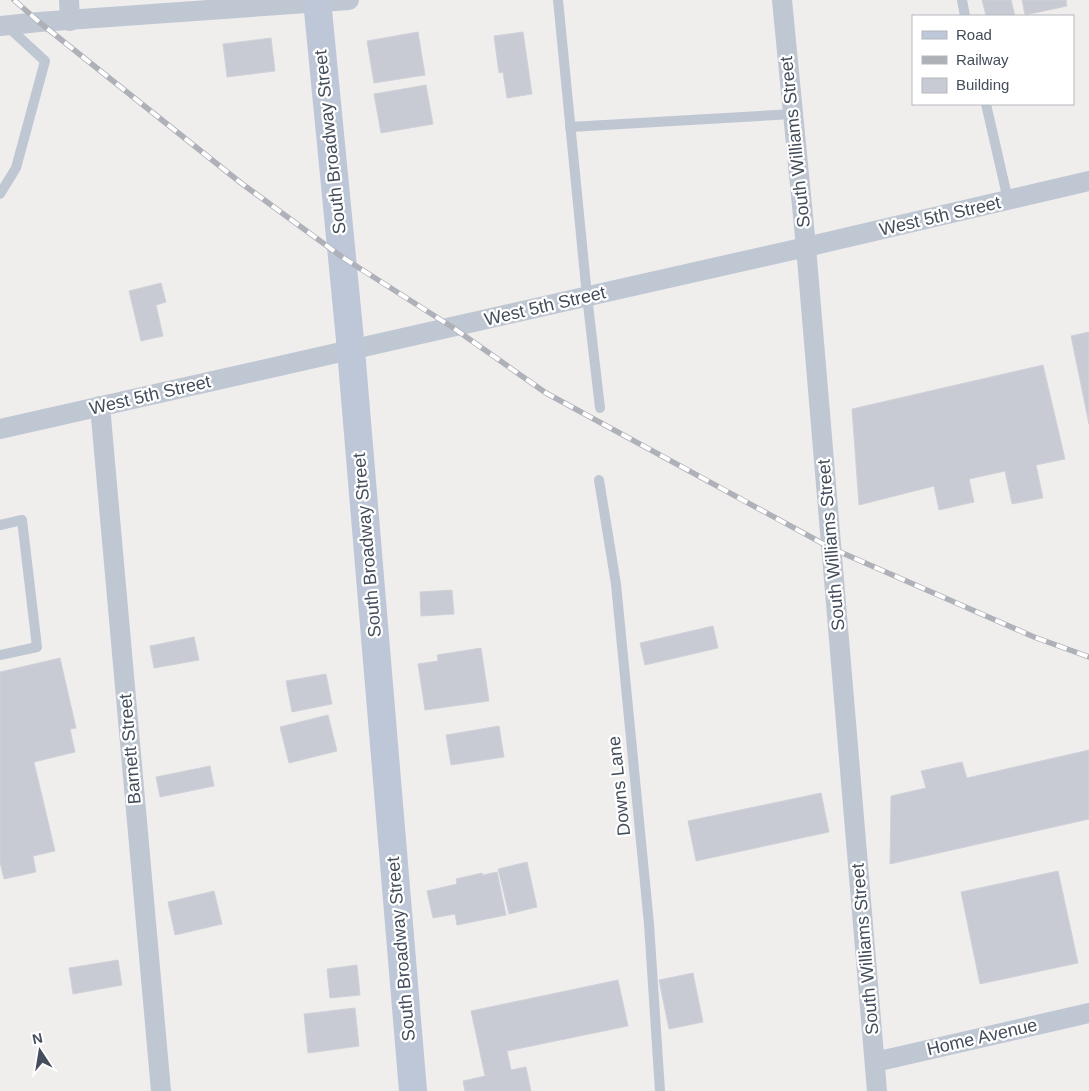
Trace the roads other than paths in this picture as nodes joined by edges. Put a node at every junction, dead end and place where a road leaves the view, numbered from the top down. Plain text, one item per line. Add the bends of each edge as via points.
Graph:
1 (69, 0) edge
2 (349, 0) edge
3 (558, 0) edge
4 (782, 0) edge
5 (962, 0) edge
6 (317, 1) edge
7 (966, 15) edge
8 (70, 20) junction
9 (3, 26) edge
10 (986, 105) edge
11 (793, 114) junction
12 (570, 127) junction
13 (1089, 180) edge
14 (0, 194) edge
15 (1008, 200) junction
16 (806, 247) junction
17 (587, 296) junction
18 (350, 350) junction
19 (100, 406) junction
20 (600, 408) dead end
21 (0, 429) edge
22 (599, 480) dead end
23 (0, 524) edge
24 (0, 655) edge
25 (1089, 1013) edge
26 (875, 1062) junction
27 (161, 1091) edge
28 (413, 1091) edge
29 (660, 1091) edge
30 (877, 1091) edge

1 - 8 street
2 - 6 street
3 - 12 lane
4 - 11 street, South Williams Street
5 - 7 lane
6 - 8 street
6 - 18 street, South Broadway Street
8 - 9 street
9 - 14 lane via 44,61 16,168
10 - 15 lane
11 - 12 lane
11 - 16 street, South Williams Street
12 - 17 lane
13 - 15 street, West 5th Street
15 - 16 street, West 5th Street
16 - 17 street, West 5th Street
16 - 26 street, South Williams Street
17 - 18 street, West 5th Street
17 - 20 lane
18 - 19 street, West 5th Street
18 - 28 street, South Broadway Street
19 - 21 street, West 5th Street
19 - 27 street, Barnett Street
22 - 29 lane, Downs Lane via 616,584 649,924
23 - 24 lane via 22,520 37,648
25 - 26 street, Home Avenue
26 - 30 street, South Williams Street

